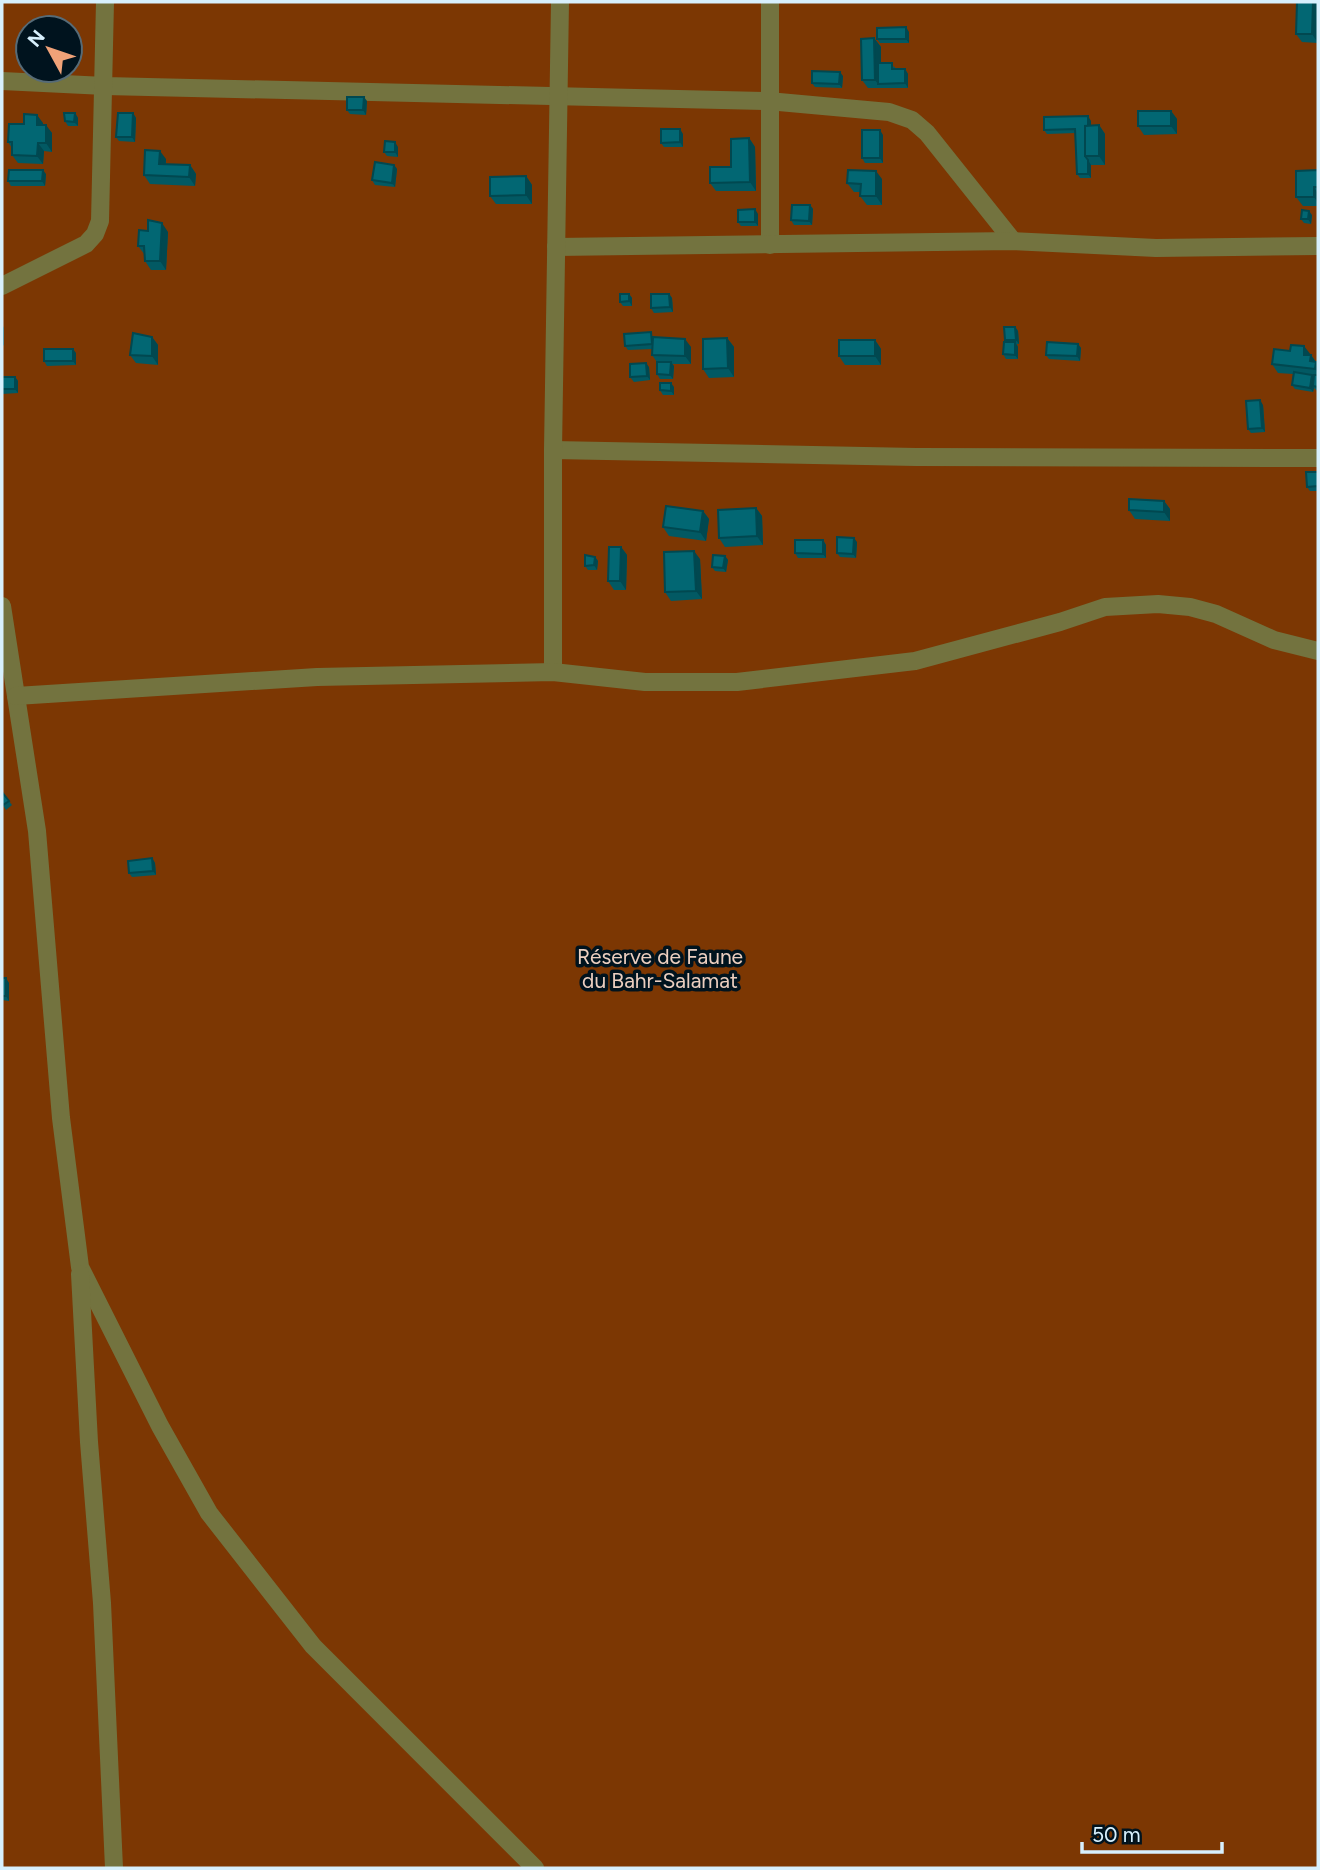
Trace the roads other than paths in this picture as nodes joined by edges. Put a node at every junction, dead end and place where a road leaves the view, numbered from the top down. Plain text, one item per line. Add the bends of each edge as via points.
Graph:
1 (105, 2) edge
2 (560, 2) edge
3 (770, 2) edge
4 (2, 81) edge
5 (105, 86) junction
6 (559, 97) junction
7 (768, 101) junction
8 (1013, 241) junction
9 (770, 245) junction
10 (1318, 246) edge
11 (556, 247) junction
12 (2, 286) edge
13 (553, 450) junction
14 (1318, 458) edge
15 (2, 617) edge
16 (1318, 651) edge
17 (553, 672) junction
18 (16, 696) junction
19 (80, 1267) junction
20 (114, 1868) edge
21 (535, 1868) edge

1 - 5 street
2 - 6 street
3 - 7 street
4 - 5 street
5 - 6 street
5 - 12 street via 96,233 86,244
6 - 7 street
6 - 11 street
7 - 8 street via 889,112 912,120 928,133
7 - 9 street
8 - 9 street
8 - 10 street via 1156,248
9 - 11 street
11 - 13 street
13 - 14 street
13 - 17 street
15 - 18 street
16 - 17 street via 1274,640 1216,614 1158,604 1105,607 915,661 737,682 645,682
17 - 18 street via 317,677
18 - 19 street via 37,831 61,1118
19 - 20 street via 103,1603
19 - 21 street via 209,1513 313,1646

